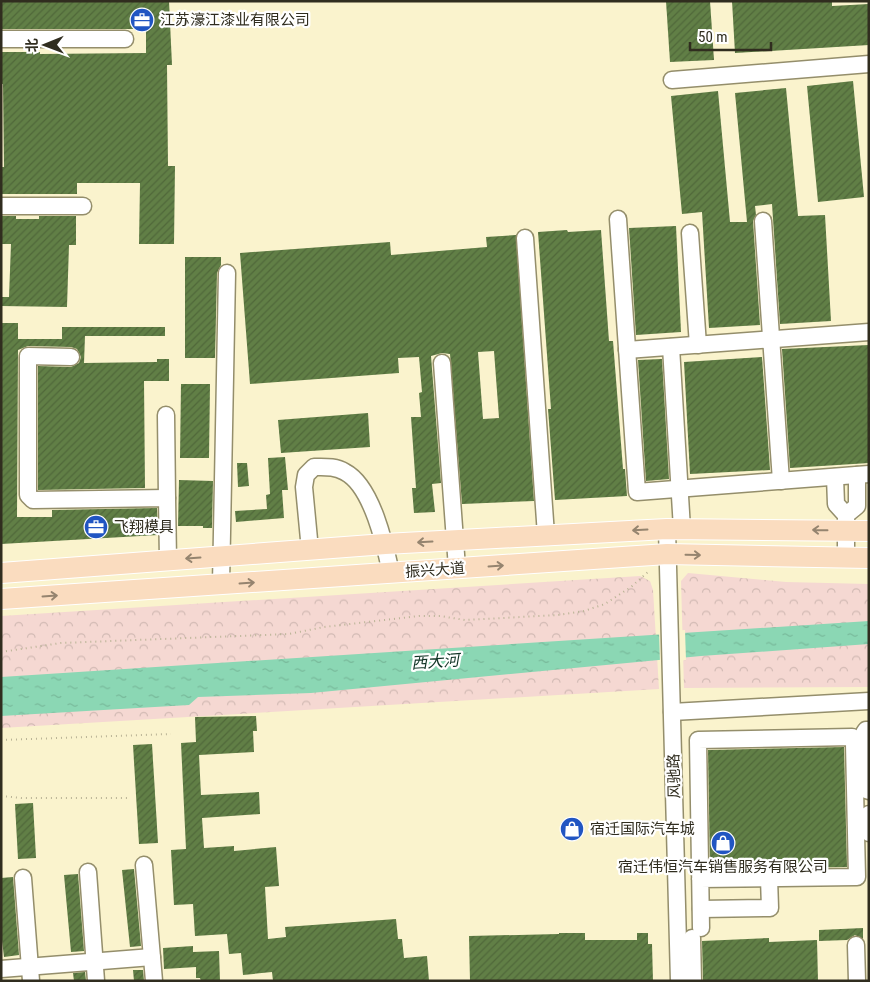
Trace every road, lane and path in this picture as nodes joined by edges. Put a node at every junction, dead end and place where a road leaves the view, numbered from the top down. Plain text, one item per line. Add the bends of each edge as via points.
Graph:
1 (1, 39) edge
2 (125, 39) dead end
3 (869, 64) edge
4 (672, 80) dead end
5 (1, 206) edge
6 (82, 206) dead end
7 (618, 219) dead end
8 (763, 221) dead end
9 (690, 233) dead end
10 (524, 238) dead end
11 (227, 273) dead end
12 (869, 332) edge
13 (771, 339) junction
14 (698, 345) junction
15 (671, 347) junction
16 (627, 350) junction
17 (71, 357) dead end
18 (442, 363) dead end
19 (166, 415) dead end
20 (863, 474) edge
21 (835, 477) junction
22 (781, 481) junction
23 (679, 489) junction
24 (167, 498) junction
25 (846, 523) junction
26 (674, 529) junction
27 (869, 531) edge
28 (546, 535) junction
29 (455, 540) junction
30 (385, 544) junction
31 (310, 550) junction
32 (668, 554) junction
33 (222, 556) junction
34 (846, 558) junction
35 (869, 558) edge
36 (168, 560) junction
37 (89, 566) junction
38 (457, 568) junction
39 (1, 573) edge
40 (391, 573) junction
41 (221, 584) junction
42 (92, 593) junction
43 (1, 599) edge
44 (1, 652) edge
45 (869, 700) edge
46 (672, 712) junction
47 (869, 730) edge
48 (172, 734) dead end
49 (1, 740) edge
50 (869, 791) edge
51 (1, 796) edge
52 (128, 798) dead end
53 (869, 814) edge
54 (869, 833) edge
55 (699, 843) junction
56 (676, 844) junction
57 (144, 865) dead end
58 (88, 872) dead end
59 (23, 878) dead end
60 (769, 878) junction
61 (700, 879) junction
62 (701, 909) junction
63 (856, 945) dead end
64 (152, 957) junction
65 (95, 962) junction
66 (1, 969) edge
67 (30, 974) edge
68 (96, 981) edge
69 (154, 981) edge
70 (679, 981) edge
71 (693, 981) edge
72 (857, 981) edge

1 - 2 street
3 - 4 street
5 - 6 street
7 - 16 street
8 - 13 street
9 - 14 street
10 - 28 street
11 - 33 street
12 - 13 street
13 - 14 street
13 - 22 street
14 - 15 street
15 - 16 street
15 - 23 street, 风驰路
16 - 23 street via 637,492
17 - 24 street via 28,356 28,495 33,500
18 - 29 street
19 - 24 street
20 - 21 street
20 - 25 street via 857,506
21 - 22 street
21 - 25 street via 836,504
22 - 23 street
23 - 26 street, 风驰路
24 - 36 street
25 -> 26 main road, 振兴大道
25 - 27 main road, 振兴大道
25 - 34 street
26 -> 28 main road, 振兴大道
26 - 32 street, 风驰路
28 - 29 main road, 振兴大道
29 -> 30 main road, 振兴大道
29 - 38 street
30 - 31 main road, 振兴大道
30 - 31 street via 371,505 359,486 347,473 332,467 314,467 306,475 304,487
30 - 40 street
31 - 33 main road, 振兴大道
32 -> 34 main road, 振兴大道
38 -> 32 main road, 振兴大道
32 - 44 path via 631,587 605,604 584,611 464,620 419,616 289,634 61,643
32 - 46 street, 风驰路
33 -> 36 main road, 振兴大道
33 - 41 street
34 - 35 main road, 振兴大道
36 - 37 main road, 振兴大道
37 - 39 main road, 振兴大道
37 - 42 street
38 - 40 main road, 振兴大道
41 -> 40 main road, 振兴大道
41 - 42 main road, 振兴大道
43 -> 42 main road, 振兴大道
45 - 46 street
46 - 56 street, 风驰路
47 - 50 street via 864,733 866,790
48 - 49 path
51 - 52 path
53 - 54 street
55 - 56 street
55 - 60 street via 698,740 852,737 856,877
55 - 61 street
56 - 70 street, 风驰路
57 - 64 street
58 - 65 street
59 - 67 street
60 - 61 street
60 - 62 street via 770,908
61 - 62 street
62 - 71 street
63 - 72 street
64 - 65 street
64 - 69 street
65 - 67 street
65 - 68 street
66 - 67 street

